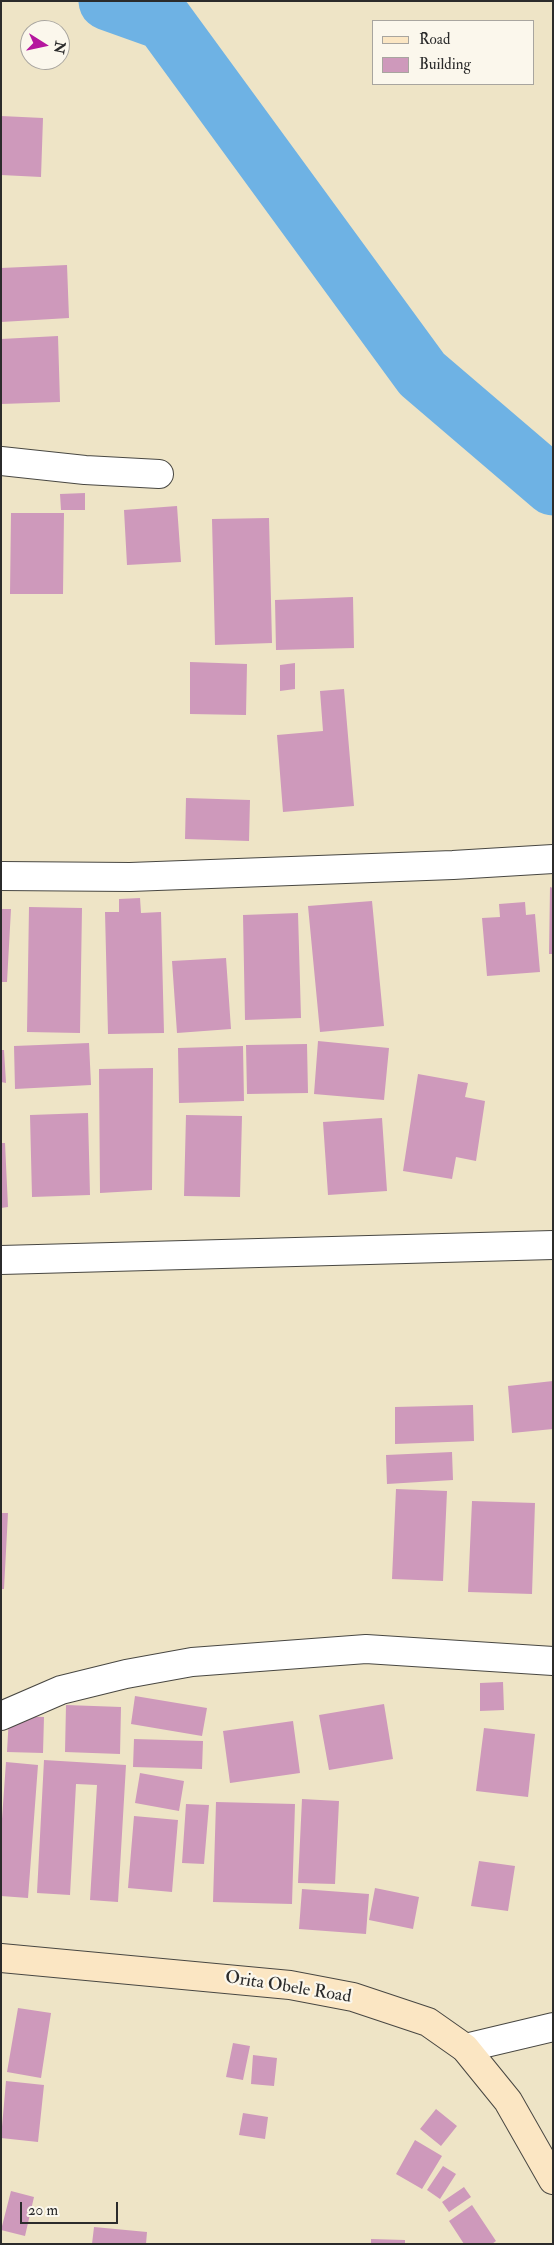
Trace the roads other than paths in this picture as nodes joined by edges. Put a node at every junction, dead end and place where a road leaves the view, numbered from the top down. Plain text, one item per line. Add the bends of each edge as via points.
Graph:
1 (1, 461) edge
2 (159, 474) dead end
3 (553, 859) edge
4 (1, 876) edge
5 (553, 1245) edge
6 (1, 1260) edge
7 (553, 1661) edge
8 (1, 1716) edge
9 (1, 1958) edge
10 (552, 2022) edge
11 (465, 2048) junction
12 (553, 2180) edge

1 - 2 street
3 - 4 street via 130,877
5 - 6 street
7 - 8 street via 366,1649 192,1662 61,1690
9 - 11 main road, Orita Obele Road via 208,1976 335,1993 428,2022
10 - 11 street
11 - 12 main road, Orita Obele Road via 508,2101

